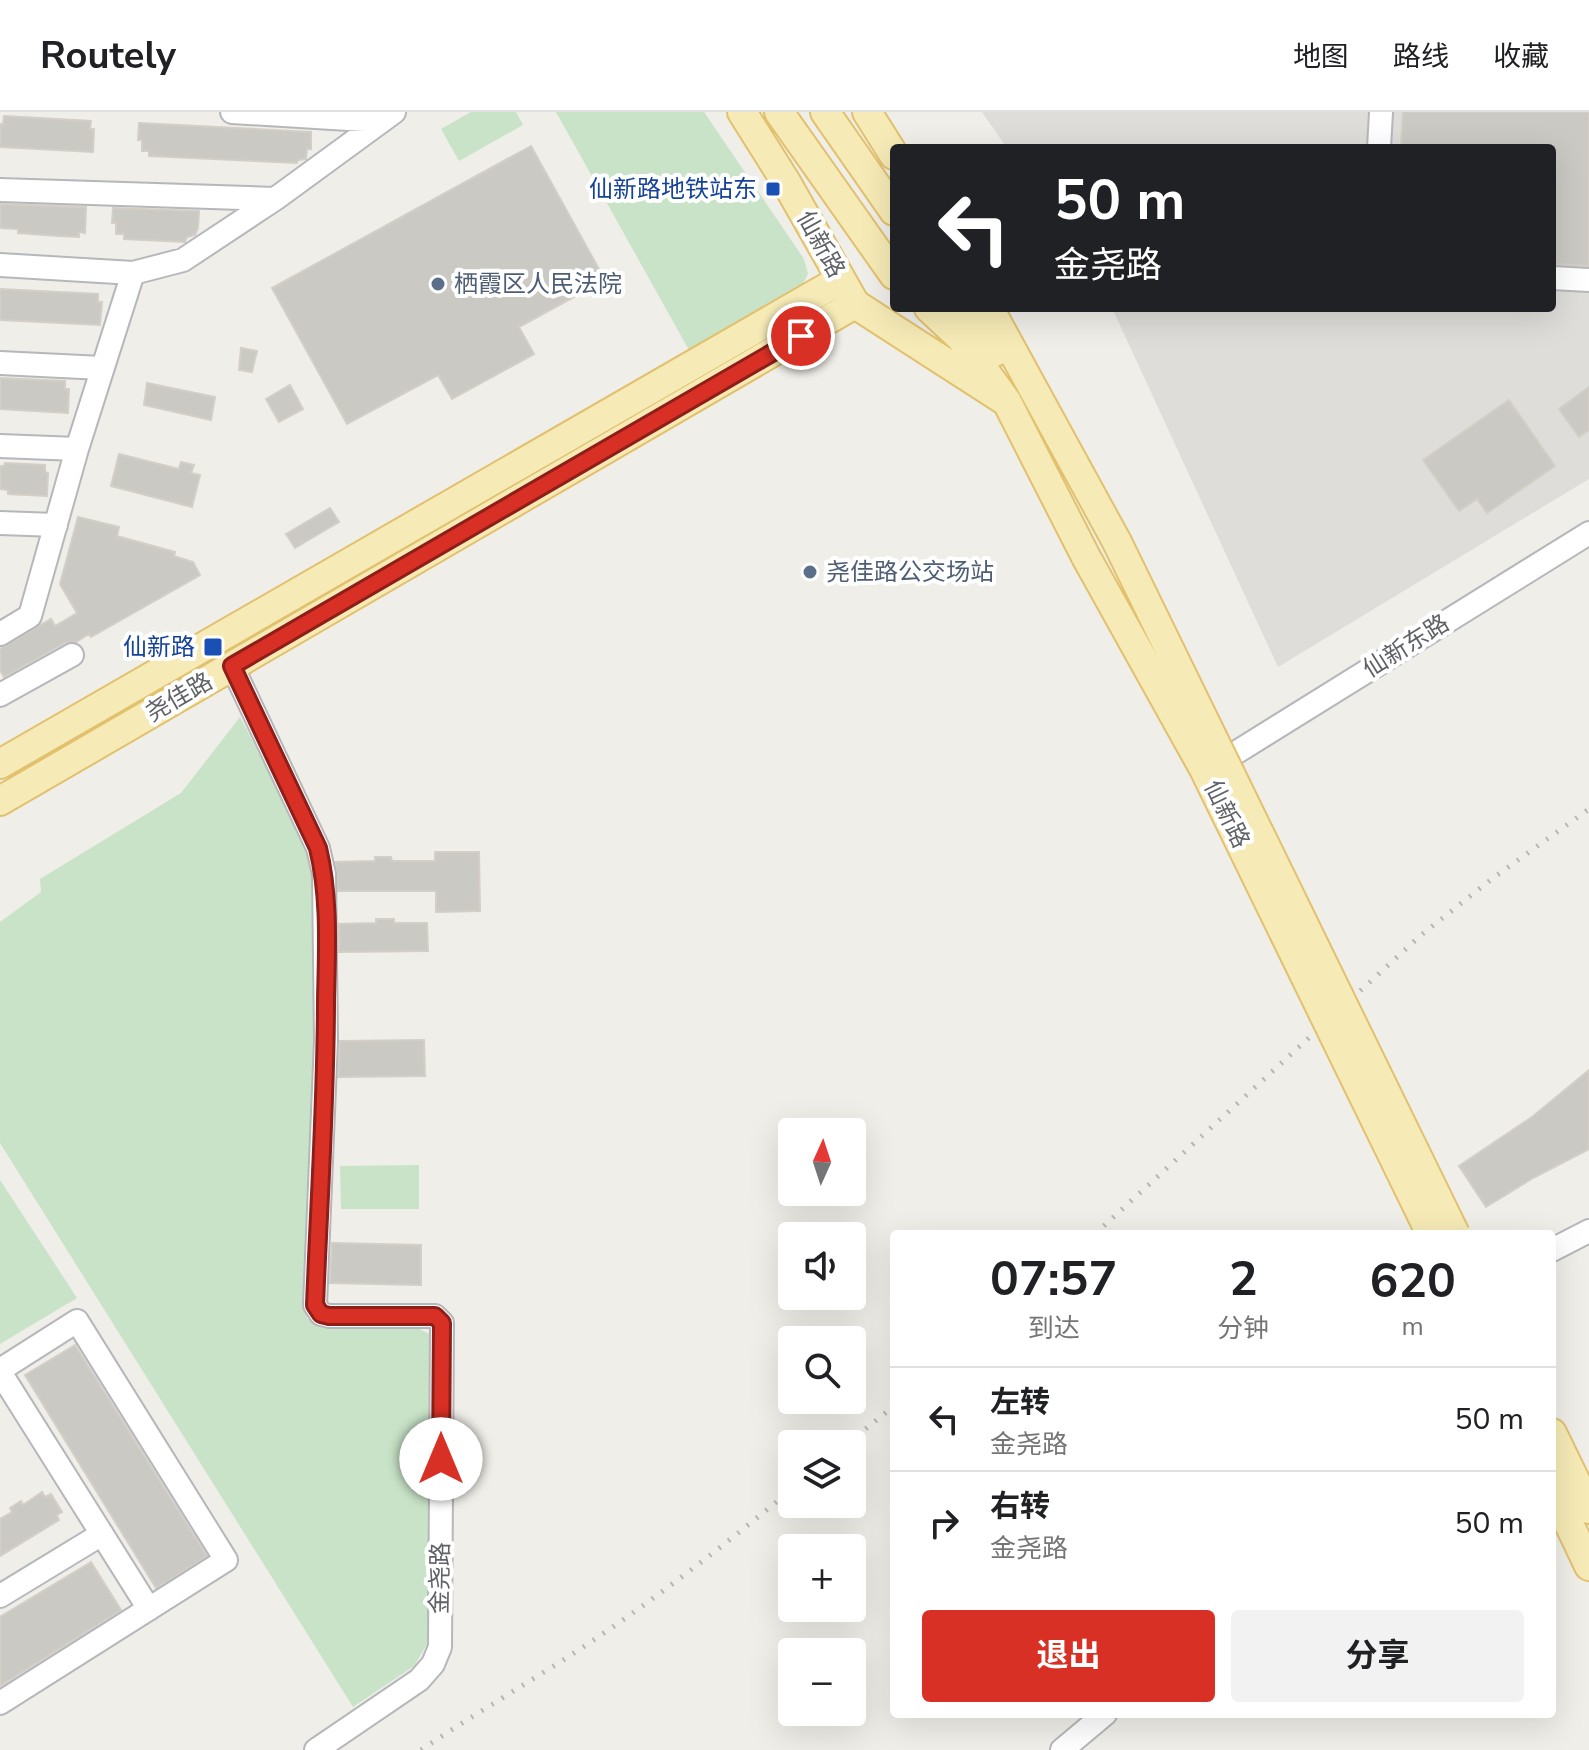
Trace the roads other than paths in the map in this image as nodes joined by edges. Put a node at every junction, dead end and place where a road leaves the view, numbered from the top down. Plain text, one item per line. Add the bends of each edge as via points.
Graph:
1 (232, 112) edge
2 (742, 112) edge
3 (779, 112) edge
4 (825, 112) edge
5 (867, 112) edge
6 (1381, 112) edge
7 (276, 113) edge
8 (388, 116) edge
9 (1379, 144) edge
10 (890, 149) edge
11 (0, 190) edge
12 (275, 199) junction
13 (890, 205) edge
14 (0, 265) edge
15 (890, 269) edge
16 (133, 273) junction
17 (1556, 278) edge
18 (840, 280) junction
19 (1589, 280) edge
20 (855, 304) junction
21 (933, 312) edge
22 (966, 312) edge
23 (991, 312) edge
24 (0, 363) edge
25 (102, 368) junction
26 (1007, 402) junction
27 (0, 446) edge
28 (77, 449) junction
29 (1081, 474) junction
30 (0, 523) edge
31 (56, 525) junction
32 (1589, 533) edge
33 (0, 634) edge
34 (72, 655) dead end
35 (232, 666) junction
36 (0, 695) edge
37 (1224, 760) junction
38 (0, 764) edge
39 (0, 801) edge
40 (1429, 1230) edge
41 (1453, 1230) edge
42 (1589, 1231) edge
43 (1556, 1248) edge
44 (0, 1371) edge
45 (1556, 1441) edge
46 (1556, 1496) edge
47 (1589, 1509) edge
48 (102, 1534) junction
49 (1589, 1566) edge
50 (0, 1596) edge
51 (149, 1609) junction
52 (0, 1703) edge
53 (1100, 1718) edge
54 (316, 1750) edge
55 (1062, 1750) edge

1 - 7 street
2 - 18 main road, 仙新路
3 - 15 main road, 仙新路
4 - 13 main road
5 - 10 main road
6 - 9 street
7 - 8 street
8 - 12 street
11 - 12 street
12 - 16 street via 183,260
14 - 16 street
16 - 25 street
17 - 19 street
18 - 20 main road, 仙新路
18 - 38 main road, 尧佳路
20 - 26 main road, 仙新路
20 - 35 main road, 尧佳路
21 - 26 main road, 仙新路 via 961,338
22 - 29 main road, 仙新路
23 - 29 main road, 仙新路
24 - 25 street
25 - 28 street
26 - 40 main road, 仙新路, bridge via 1204,769
27 - 28 street
28 - 31 street
29 - 37 main road, 仙新路, bridge
30 - 31 street
31 - 33 street via 30,616
32 - 37 street, 仙新东路
34 - 36 street
35 - 39 main road, 尧佳路
35 - 54 street, 金尧路 via 318,848 324,874 326,1040 315,1305 329,1316 435,1316 442,1323 440,1647 419,1680
37 - 41 main road, 仙新路, bridge
42 - 43 street
44 - 48 street
44 - 51 street via 77,1321 226,1560
45 - 47 main road
46 - 49 main road
48 - 50 street
48 - 51 street
51 - 52 street
53 - 55 street

